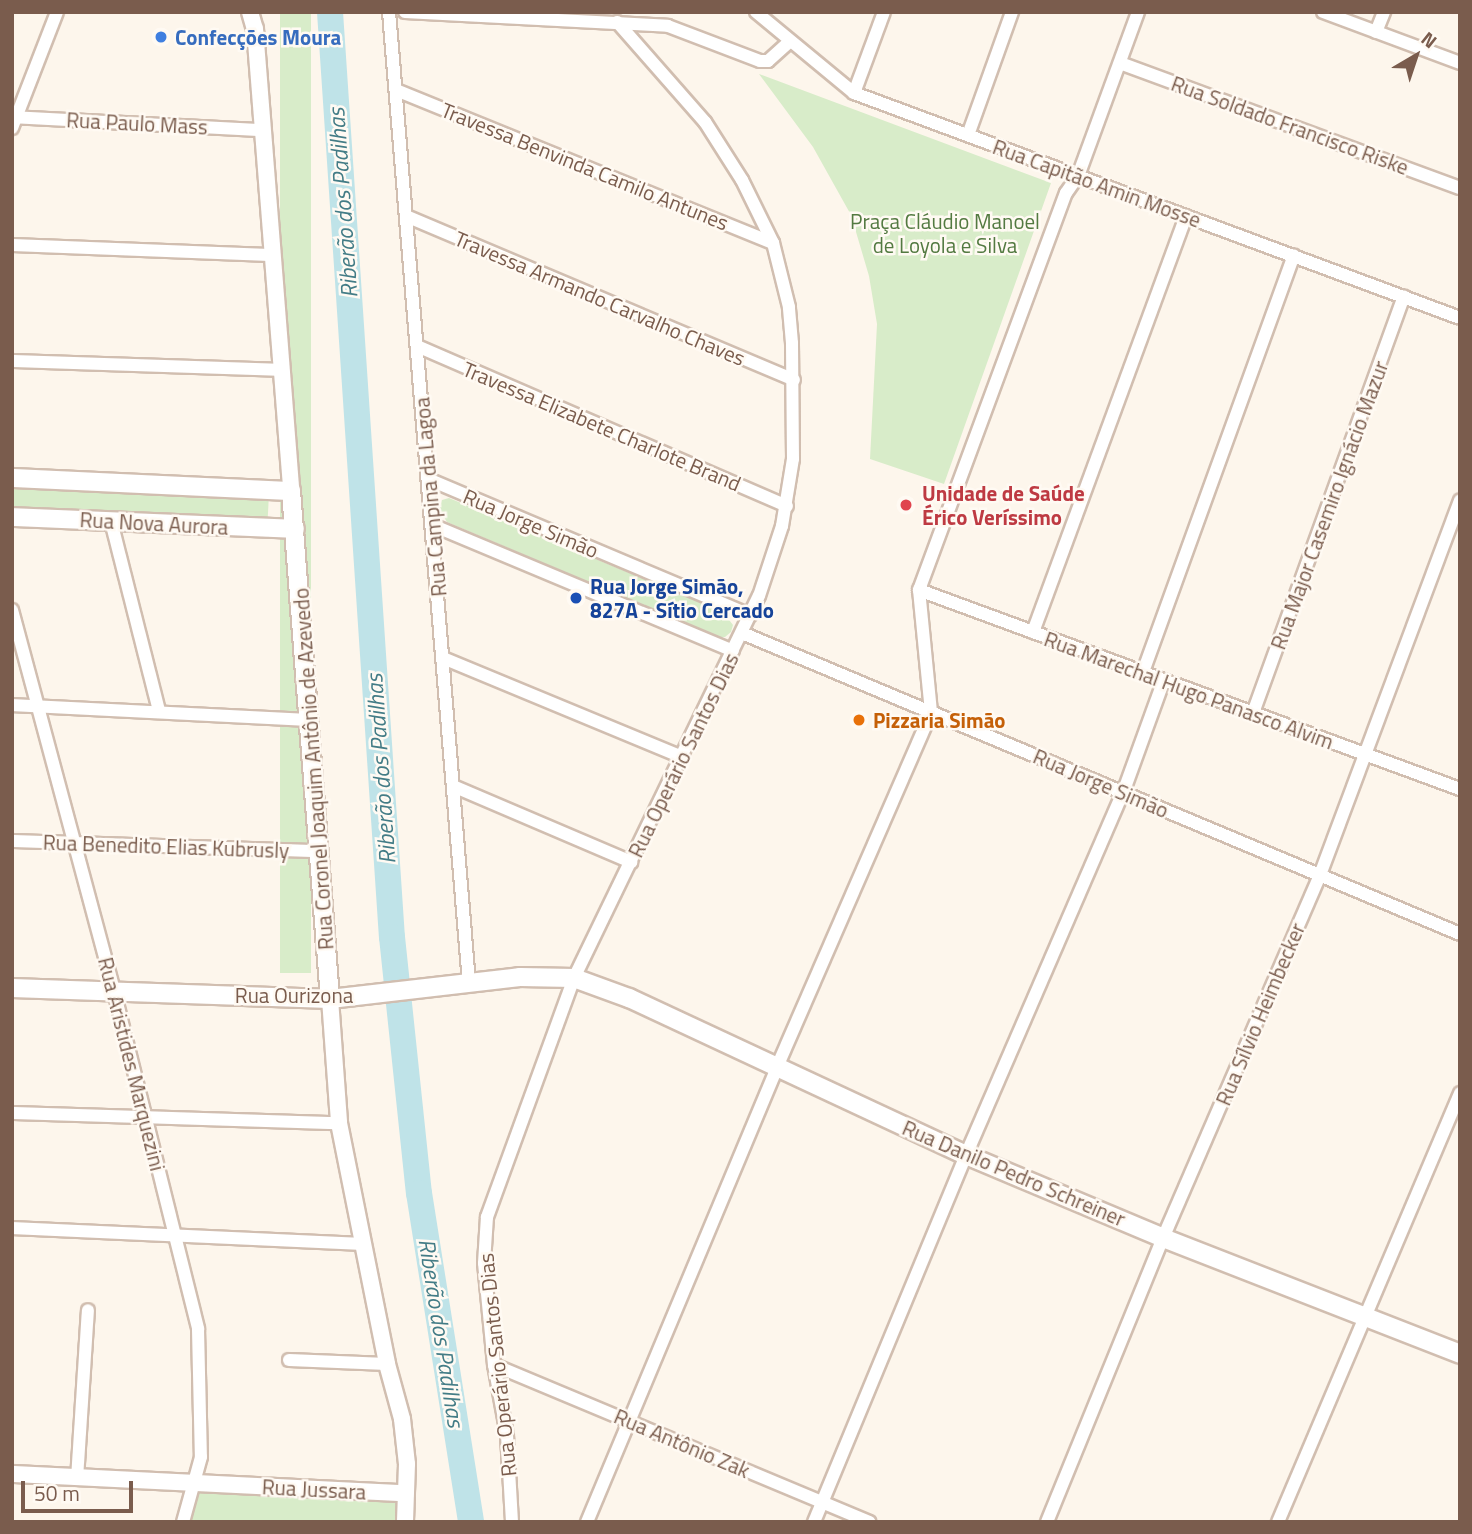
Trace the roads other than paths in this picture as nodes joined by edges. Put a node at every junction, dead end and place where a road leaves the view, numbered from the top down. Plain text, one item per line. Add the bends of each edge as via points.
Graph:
1 (57, 12) edge
2 (250, 12) edge
3 (388, 12) edge
4 (405, 12) edge
5 (756, 12) edge
6 (884, 12) edge
7 (1012, 12) edge
8 (1138, 12) edge
9 (1323, 12) edge
10 (1384, 12) edge
11 (511, 15) edge
12 (617, 22) junction
13 (1376, 32) junction
14 (789, 41) junction
15 (1460, 62) edge
16 (1119, 63) junction
17 (396, 90) junction
18 (854, 93) junction
19 (14, 121) edge
20 (262, 130) junction
21 (968, 135) junction
22 (1078, 176) junction
23 (1460, 188) edge
24 (407, 216) junction
25 (1186, 216) junction
26 (773, 243) junction
27 (12, 245) edge
28 (271, 255) junction
29 (1294, 256) junction
30 (1404, 297) junction
31 (1460, 318) edge
32 (417, 346) junction
33 (12, 361) edge
34 (279, 370) junction
35 (794, 380) junction
36 (12, 478) edge
37 (428, 479) junction
38 (291, 491) junction
39 (1460, 500) edge
40 (787, 506) junction
41 (12, 517) edge
42 (111, 521) junction
43 (432, 525) junction
44 (295, 529) junction
45 (919, 590) junction
46 (12, 610) edge
47 (750, 615) junction
48 (1032, 632) junction
49 (742, 633) junction
50 (733, 652) junction
51 (443, 657) junction
52 (1143, 673) junction
53 (1164, 680) junction
54 (12, 705) edge
55 (38, 706) junction
56 (159, 711) junction
57 (931, 712) junction
58 (1253, 713) junction
59 (308, 720) junction
60 (1365, 754) junction
61 (682, 757) junction
62 (453, 786) junction
63 (1460, 789) edge
64 (1123, 793) junction
65 (12, 841) edge
66 (75, 843) junction
67 (321, 851) junction
68 (631, 862) junction
69 (1320, 875) junction
70 (1460, 934) edge
71 (328, 977) junction
72 (575, 978) junction
73 (468, 982) junction
74 (12, 988) edge
75 (114, 991) junction
76 (301, 998) junction
77 (330, 999) junction
78 (776, 1067) junction
79 (1460, 1093) edge
80 (12, 1113) edge
81 (146, 1118) junction
82 (339, 1123) junction
83 (966, 1155) junction
84 (12, 1228) edge
85 (175, 1236) junction
86 (1163, 1238) junction
87 (363, 1244) junction
88 (89, 1310) dead end
89 (1364, 1317) junction
90 (1460, 1354) edge
91 (289, 1360) dead end
92 (387, 1364) junction
93 (494, 1365) junction
94 (629, 1421) junction
95 (12, 1474) edge
96 (78, 1479) junction
97 (194, 1483) junction
98 (407, 1493) junction
99 (822, 1502) junction
100 (183, 1522) edge
101 (405, 1522) edge
102 (512, 1522) edge
103 (587, 1522) edge
104 (814, 1522) edge
105 (869, 1522) edge
106 (1047, 1522) edge
107 (1278, 1522) edge

1 - 19 street
2 - 20 street, Rua Coronel Joaquim Antônio de Azevedo
3 - 17 street, Rua Campina da Lagoa
4 - 11 street
5 - 14 street, Rua Capitão Amin Mosse
6 - 18 street
7 - 21 street
8 - 16 street
9 - 13 street
10 - 13 street
11 - 12 street
12 - 14 street via 685,31 760,61 768,61
12 - 26 street, Rua Operário Santos Dias via 705,122 742,180
13 - 15 street
14 - 18 street, Rua Capitão Amin Mosse
16 - 22 street
16 - 23 street, Rua Soldado Francisco Riske
17 - 24 street, Rua Campina da Lagoa
17 - 26 street, Travessa Benvinda Camilo Antunes
18 - 21 street, Rua Capitão Amin Mosse
19 - 20 street, Rua Paulo Mass
20 - 28 street, Rua Coronel Joaquim Antônio de Azevedo
21 - 22 street, Rua Capitão Amin Mosse
22 - 25 street, Rua Capitão Amin Mosse
22 - 45 street via 1066,193
24 - 32 street, Rua Campina da Lagoa
24 - 35 street, Travessa Armando Carvalho Chaves
25 - 29 street, Rua Capitão Amin Mosse
25 - 48 street
26 - 35 street, Rua Operário Santos Dias via 789,307
27 - 28 street
28 - 34 street, Rua Coronel Joaquim Antônio de Azevedo
29 - 30 street, Rua Capitão Amin Mosse
29 - 52 street
30 - 31 street, Rua Capitão Amin Mosse
30 - 58 street, Rua Major Casemiro Ignácio Mazur
32 - 37 street, Rua Campina da Lagoa
32 - 40 street, Travessa Elizabete Charlote Brand
33 - 34 street
34 - 38 street, Rua Coronel Joaquim Antônio de Azevedo
35 - 40 street, Rua Operário Santos Dias
36 - 38 main road, Rua Nova Aurora
37 - 43 street, Rua Campina da Lagoa
37 - 47 street, Rua Jorge Simão
38 - 44 main road, Rua Coronel Joaquim Antônio de Azevedo
39 - 60 street, Rua Sílvio Heimbecker
40 - 47 street, Rua Operário Santos Dias via 768,575
41 - 42 main road, Rua Nova Aurora
42 - 44 main road, Rua Nova Aurora
42 - 56 street
43 - 50 street, Rua Jorge Simão
43 - 51 street, Rua Campina da Lagoa
44 - 59 main road, Rua Coronel Joaquim Antônio de Azevedo
45 - 48 street, Rua Marechal Hugo Panasco Alvim
45 - 57 street
46 - 55 street, Rua Aristides Marquezini
47 - 49 street, Rua Operário Santos Dias
48 - 52 street, Rua Marechal Hugo Panasco Alvim
49 - 50 street, Rua Operário Santos Dias
49 - 57 street, Rua Jorge Simão
50 - 61 street, Rua Operário Santos Dias
51 - 61 street
51 - 62 street, Rua Campina da Lagoa
52 - 53 street, Rua Marechal Hugo Panasco Alvim
53 - 58 street, Rua Marechal Hugo Panasco Alvim
53 - 64 street
54 - 55 street
55 - 56 street
55 - 66 street, Rua Aristides Marquezini
56 - 59 street
57 - 64 street, Rua Jorge Simão
57 - 78 street
58 - 60 street, Rua Marechal Hugo Panasco Alvim
59 - 67 main road, Rua Coronel Joaquim Antônio de Azevedo
60 - 63 street, Rua Marechal Hugo Panasco Alvim
60 - 69 street, Rua Sílvio Heimbecker
61 - 68 street, Rua Operário Santos Dias
62 - 68 street
62 - 73 street, Rua Campina da Lagoa
64 - 69 street, Rua Jorge Simão
64 - 83 street
65 - 66 street, Rua Benedito Elias Kubrusly
66 - 67 street, Rua Benedito Elias Kubrusly
66 - 75 street, Rua Aristides Marquezini
67 - 71 main road, Rua Coronel Joaquim Antônio de Azevedo
68 - 72 street, Rua Operário Santos Dias
69 - 70 street, Rua Jorge Simão
69 - 86 street, Rua Sílvio Heimbecker
71 - 76 main road
71 - 77 main road, Rua Coronel Joaquim Antônio de Azevedo
72 - 73 main road, Rua Ourizona
72 - 78 main road, Rua Danilo Pedro Schreiner via 620,994
72 - 93 street, Rua Operário Santos Dias via 487,1217 484,1264
73 - 77 main road, Rua Ourizona
74 - 75 main road, Rua Ourizona
75 - 76 main road, Rua Ourizona
75 - 81 street, Rua Aristides Marquezini
76 - 77 main road, Rua Ourizona
77 - 82 street, Rua Coronel Joaquim Antônio de Azevedo
78 - 83 main road, Rua Danilo Pedro Schreiner
78 - 94 street
79 - 89 street
80 - 81 street
81 - 82 street
81 - 85 street, Rua Aristides Marquezini
82 - 87 street, Rua Coronel Joaquim Antônio de Azevedo
83 - 86 main road, Rua Danilo Pedro Schreiner
83 - 99 street
84 - 85 street
85 - 87 street
85 - 97 street, Rua Aristides Marquezini via 198,1329 201,1457
86 - 89 main road, Rua Danilo Pedro Schreiner
86 - 106 street, Rua Sílvio Heimbecker
87 - 92 street, Rua Coronel Joaquim Antônio de Azevedo
88 - 96 street
89 - 90 main road, Rua Danilo Pedro Schreiner
89 - 107 street
91 - 92 street
92 - 98 street, Rua Coronel Joaquim Antônio de Azevedo via 402,1419
93 - 94 street, Rua Antônio Zak
93 - 102 street, Rua Operário Santos Dias via 506,1435
94 - 99 street, Rua Antônio Zak
94 - 103 street
95 - 96 street, Rua Jussara
96 - 97 street, Rua Jussara
97 - 98 street, Rua Jussara
97 - 100 street, Rua Aristides Marquezini
98 - 101 street, Rua Coronel Joaquim Antônio de Azevedo
99 - 104 street
99 - 105 street, Rua Antônio Zak

